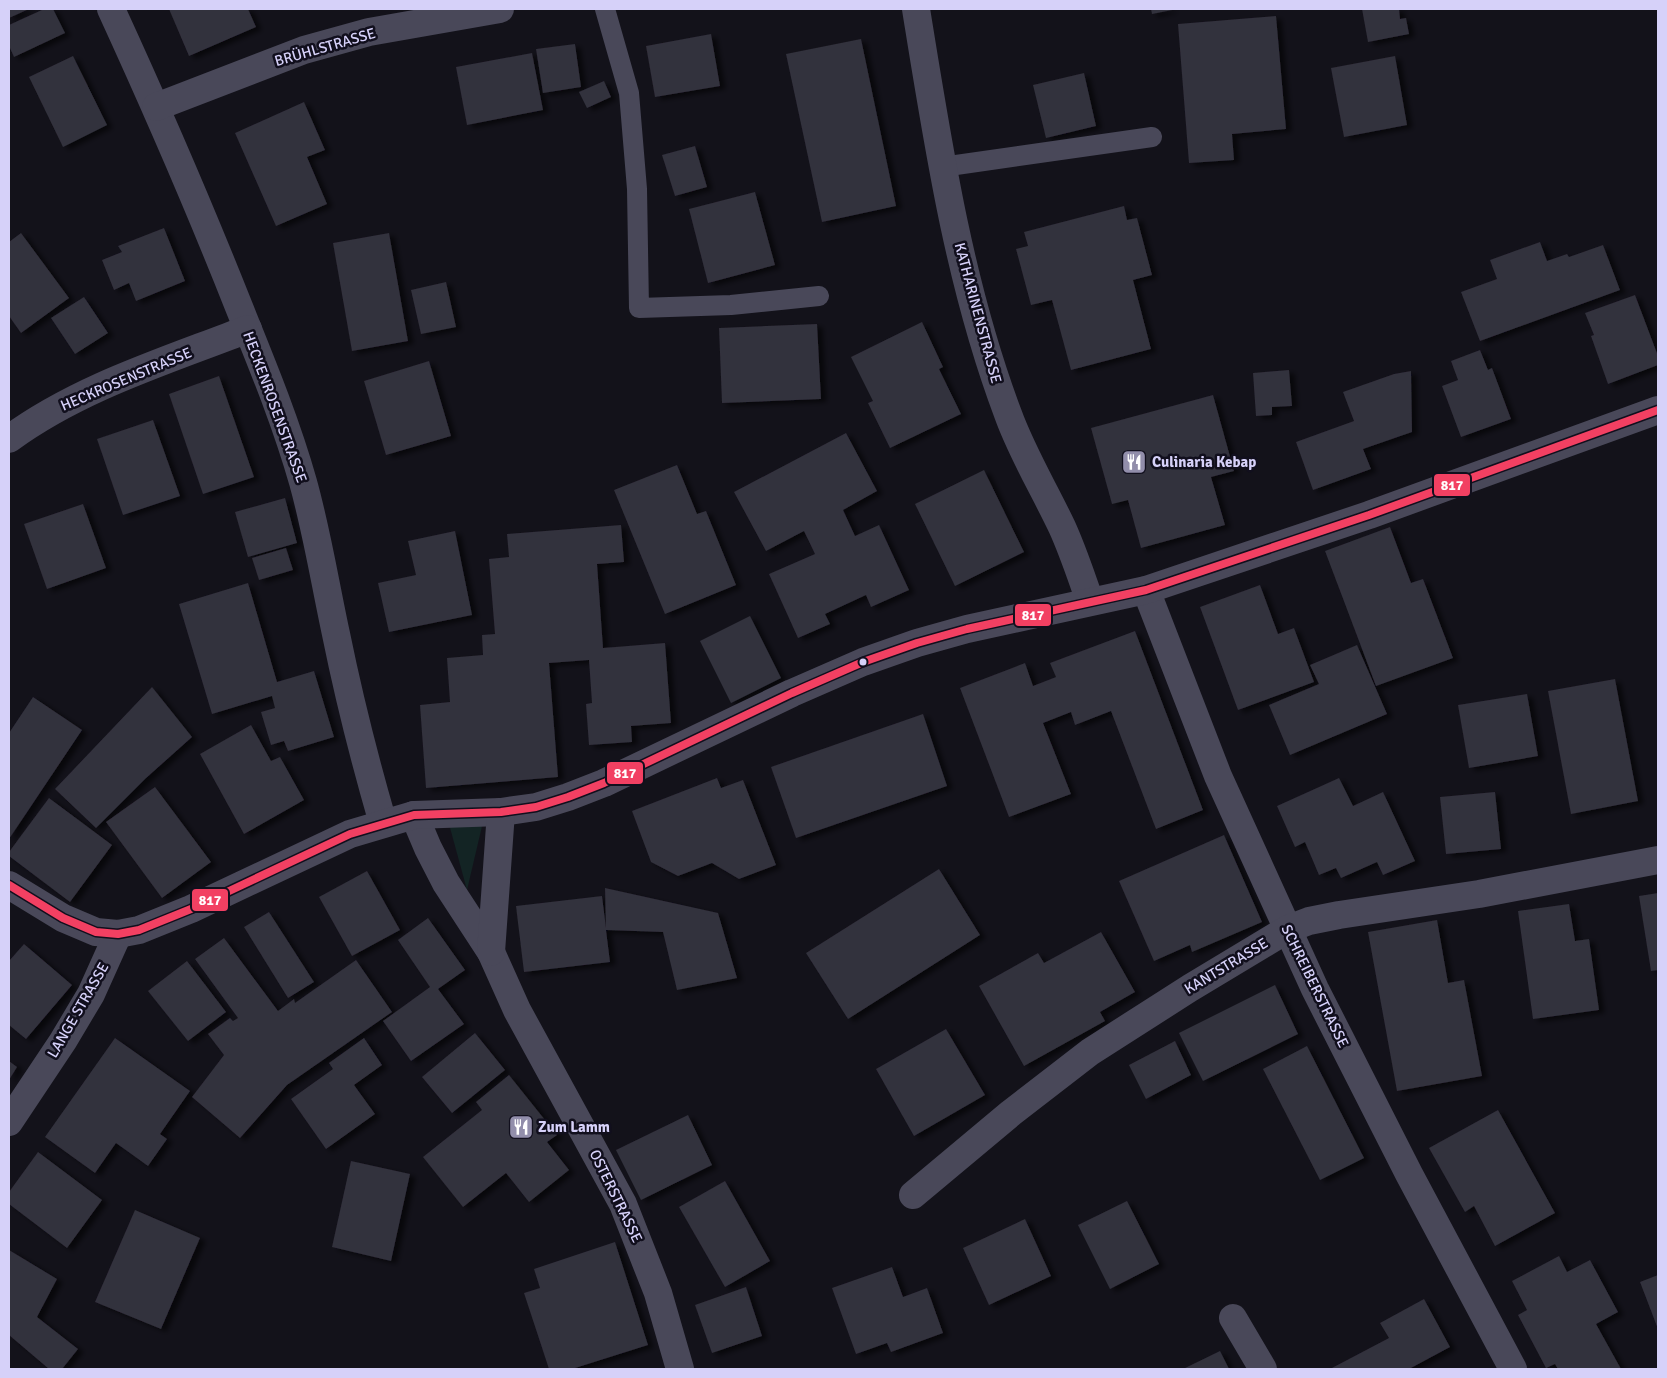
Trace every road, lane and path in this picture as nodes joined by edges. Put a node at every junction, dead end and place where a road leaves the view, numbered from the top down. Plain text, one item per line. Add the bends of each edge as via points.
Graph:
1 (111, 9) edge
2 (500, 9) edge
3 (605, 9) edge
4 (916, 9) edge
5 (156, 107) junction
6 (1152, 137) dead end
7 (942, 167) junction
8 (819, 296) dead end
9 (248, 329) junction
10 (1658, 410) edge
11 (9, 439) edge
12 (1146, 590) junction
13 (1090, 601) junction
14 (501, 812) junction
15 (414, 815) junction
16 (383, 823) junction
17 (1658, 860) edge
18 (9, 885) edge
19 (1288, 929) junction
20 (118, 934) junction
21 (491, 952) junction
22 (9, 1122) edge
23 (912, 1195) dead end
24 (1233, 1318) dead end
25 (680, 1369) edge
26 (1263, 1369) edge
27 (1513, 1369) edge

1 - 5 street, HECKENROSENSTRASSE
2 - 5 street, BRÜHLSTRASSE via 369,32 304,50
3 - 8 lane via 629,93 637,190 639,308 731,305
4 - 7 street, KATHARINENSTRASSE
5 - 9 street, HECKENROSENSTRASSE
6 - 7 lane
7 - 13 street, KATHARINENSTRASSE via 990,365 1008,416 1062,528
9 - 11 street, HECKROSENSTRASSE via 103,386 42,416
9 - 16 street, HECKENROSENSTRASSE via 303,482 336,635
10 - 12 street via 1370,515
12 - 13 street
12 - 19 street, SCHREIBERSTRASSE via 1218,776
13 - 14 street via 966,629 863,662 604,783 536,807
14 - 15 street
14 - 21 street, OSTERSTRASSE
15 - 16 street
15 - 21 street, OSTERSTRASSE via 446,883
16 - 20 street via 350,834 158,923
17 - 19 street, KANTSTRASSE via 1479,894 1339,915
18 - 20 street via 63,918 96,932
19 - 23 street, KANTSTRASSE via 1090,1052 1010,1113
19 - 27 street, SCHREIBERSTRASSE via 1409,1174
20 - 22 street, LANGE STRASSE via 91,994
21 - 25 street, OSTERSTRASSE via 517,1010 623,1204 658,1292
24 - 26 street

